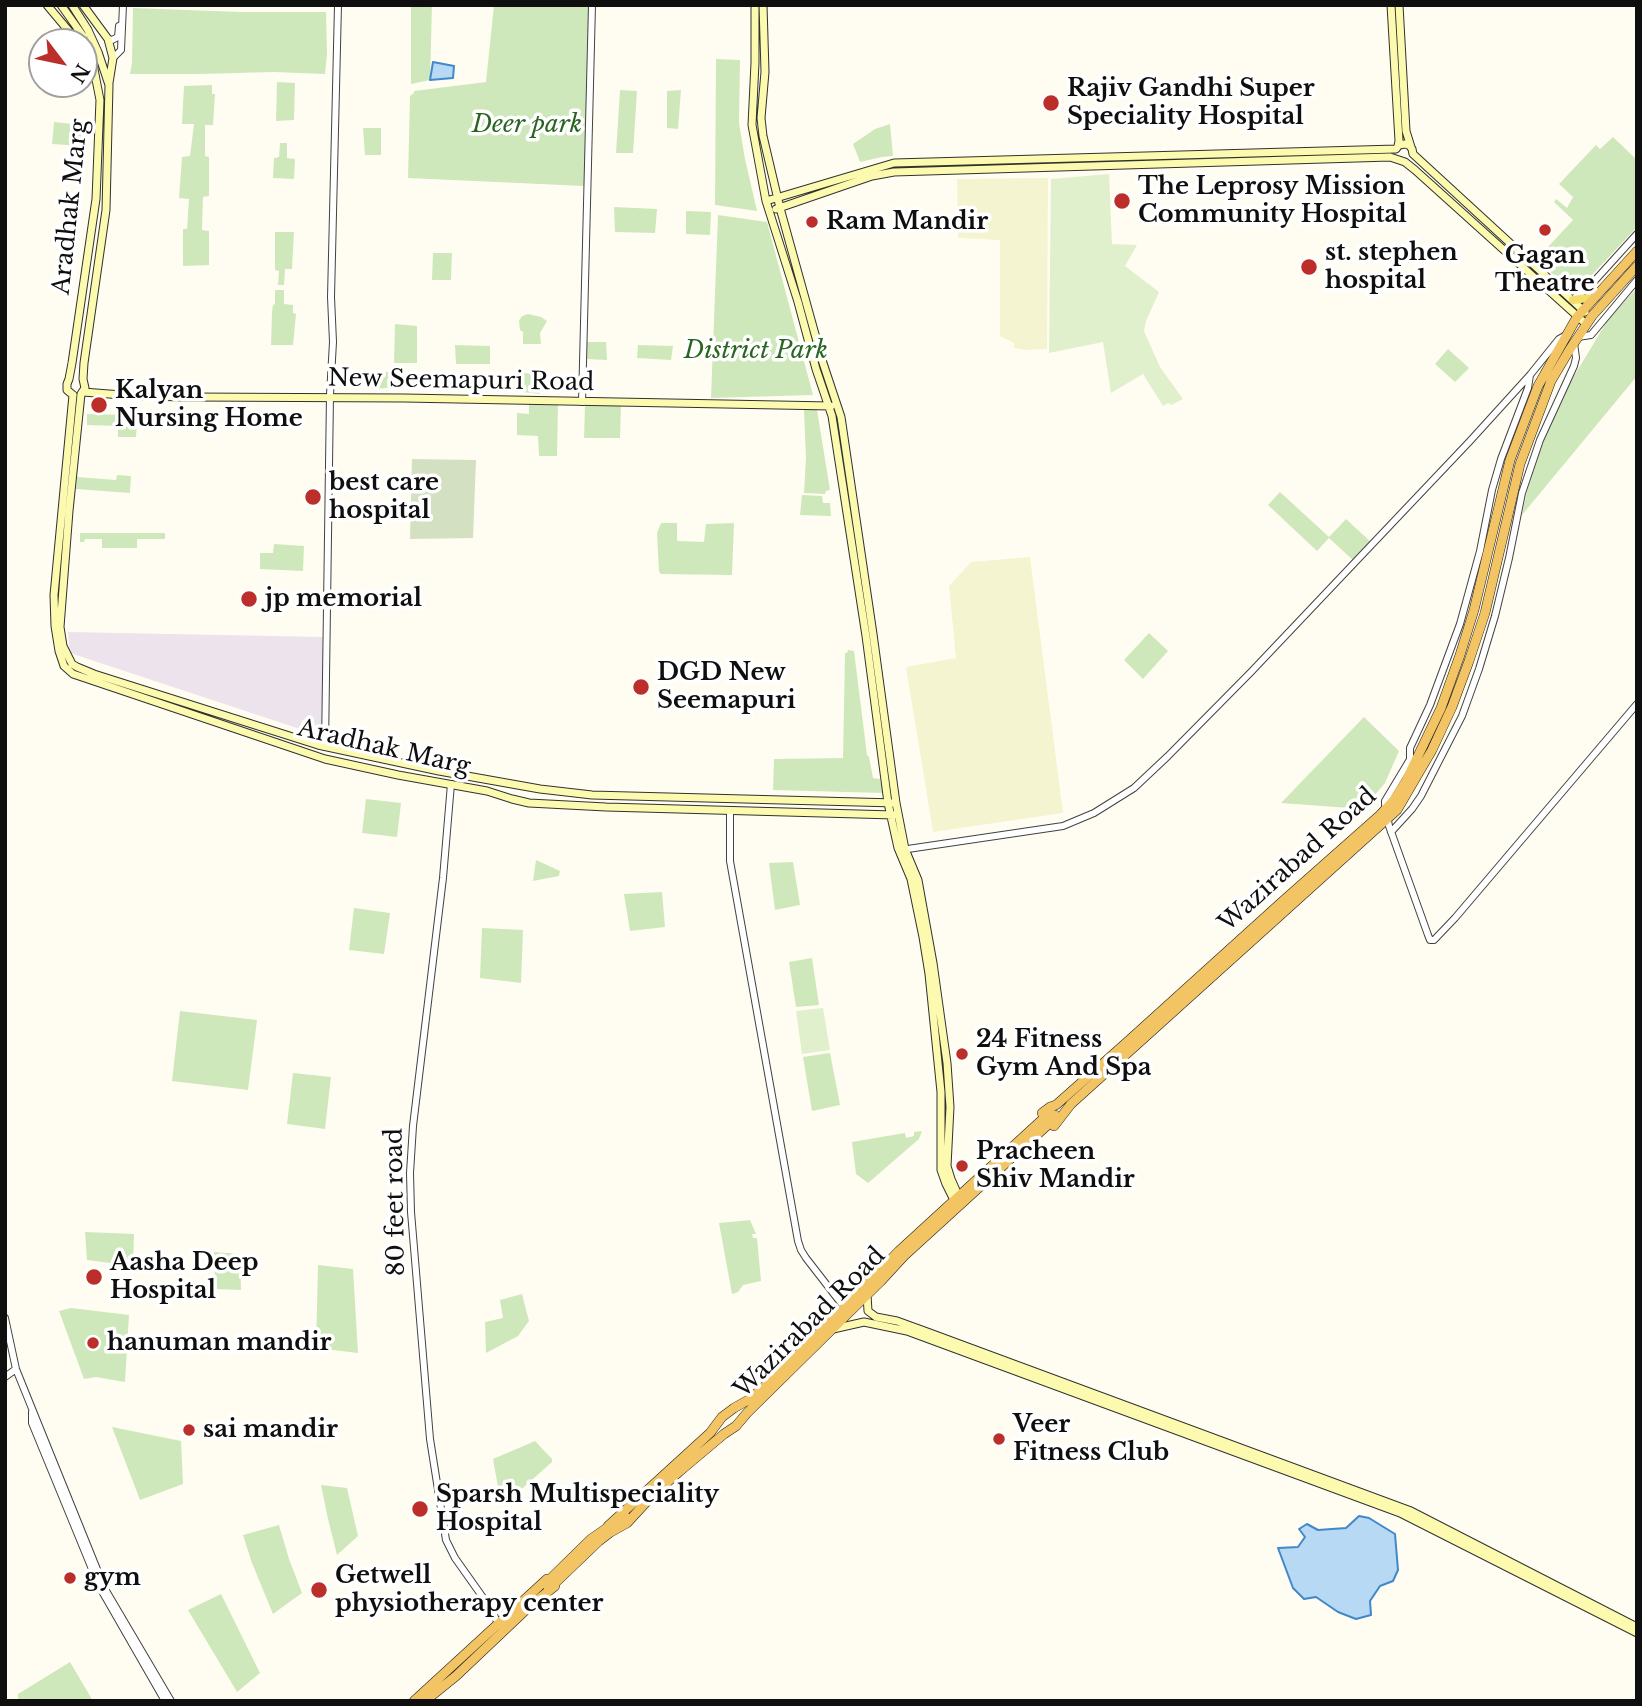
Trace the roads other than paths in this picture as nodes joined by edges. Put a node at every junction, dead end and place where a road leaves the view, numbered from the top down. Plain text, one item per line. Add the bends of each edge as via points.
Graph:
1 (47, 5) edge
2 (61, 5) edge
3 (72, 5) edge
4 (83, 5) edge
5 (121, 5) edge
6 (338, 5) edge
7 (592, 5) edge
8 (748, 5) edge
9 (763, 5) edge
10 (1391, 5) edge
11 (1399, 5) edge
12 (755, 9) edge
13 (66, 28) edge
14 (77, 28) edge
15 (121, 36) junction
16 (107, 39) junction
17 (113, 58) junction
18 (109, 85) junction
19 (98, 90) edge
20 (1397, 148) junction
21 (1413, 152) junction
22 (1402, 161) junction
23 (97, 183) junction
24 (106, 198) junction
25 (777, 198) junction
26 (766, 201) junction
27 (795, 203) junction
28 (780, 208) junction
29 (769, 212) junction
30 (786, 229) junction
31 (1637, 234) edge
32 (1637, 251) edge
33 (1637, 266) edge
34 (1637, 281) edge
35 (1595, 297) junction
36 (1569, 303) junction
37 (1580, 314) junction
38 (1589, 320) junction
39 (1568, 334) junction
40 (1576, 340) junction
41 (1530, 375) junction
42 (69, 379) junction
43 (83, 379) junction
44 (81, 393) junction
45 (330, 397) junction
46 (582, 400) junction
47 (832, 404) junction
48 (1453, 704) junction
49 (1637, 704) edge
50 (1464, 709) junction
51 (325, 747) junction
52 (1412, 769) junction
53 (451, 784) junction
54 (587, 795) junction
55 (892, 803) junction
56 (586, 806) junction
57 (1387, 808) junction
58 (730, 810) junction
59 (894, 815) junction
60 (1388, 820) junction
61 (1391, 832) junction
62 (902, 850) junction
63 (1032, 1134) junction
64 (957, 1199) junction
65 (867, 1295) junction
66 (844, 1307) junction
67 (5, 1318) edge
68 (833, 1329) junction
69 (16, 1369) junction
70 (5, 1374) edge
71 (1053, 1381) junction
72 (741, 1404) junction
73 (32, 1410) junction
74 (743, 1417) junction
75 (1279, 1465) junction
76 (609, 1529) junction
77 (559, 1575) junction
78 (489, 1606) junction
79 (512, 1609) junction
80 (498, 1623) junction
81 (1637, 1627) edge
82 (1637, 1633) edge
83 (166, 1701) edge
84 (171, 1701) edge
85 (414, 1701) edge
86 (425, 1701) edge

1 - 13 main road
2 - 14 main road, Aradhak Marg
3 - 18 main road, Aradhak Marg via 88,30
4 - 16 main road, Aradhak Marg
5 - 15 street
6 - 45 street
7 - 46 street
8 - 12 main road
9 - 25 main road via 761,118
10 - 20 main road
11 - 21 main road via 1406,131
12 - 26 main road via 752,125
15 - 16 street
15 - 17 street via 121,50
16 - 17 main road, Aradhak Marg
17 - 18 main road, Aradhak Marg
18 - 24 main road, Aradhak Marg
19 - 23 main road, Aradhak Marg
20 - 21 main road via 1407,144
20 - 22 main road
20 - 25 main road via 894,163
21 - 22 main road via 1410,159
21 - 36 main road
22 - 27 main road via 1390,156 894,172
22 - 36 main road
23 - 24 main road via 100,201
23 - 42 main road, Aradhak Marg
24 - 43 main road, Aradhak Marg
25 - 26 main road
25 - 28 main road
26 - 29 main road
27 - 28 main road
27 - 30 main road
28 - 29 main road
28 - 30 main road
29 - 47 main road via 816,369
30 - 47 main road
31 - 36 street
32 - 35 highway, Wazirabad Road
33 - 38 highway, Wazirabad Road
34 - 40 street via 1591,335
35 - 36 main road
35 - 37 highway, Wazirabad Road
36 - 37 main road
37 - 38 main road
37 - 39 highway, Wazirabad Road
38 - 40 highway, Wazirabad Road
39 - 41 street
39 - 52 highway, Wazirabad Road via 1538,386 1510,460 1460,655
40 - 48 highway, Wazirabad Road via 1551,382 1520,464 1485,612
40 - 50 street via 1574,366 1522,492 1495,616
41 - 52 street via 1492,490 1454,645 1410,748
41 - 62 street via 1251,672 1134,788 1063,826
42 - 43 main road
42 - 44 main road via 67,388
43 - 44 main road
44 - 45 main road, New Seemapuri Road
44 - 51 main road, Aradhak Marg via 60,627 69,660 94,674
44 - 53 main road, Aradhak Marg via 54,595 59,651 67,670 325,759
45 - 46 main road, New Seemapuri Road
45 - 51 street
46 - 47 main road, New Seemapuri Road
47 - 55 main road
48 - 50 highway
48 - 52 highway, Wazirabad Road via 1432,750
49 - 61 street via 1434,940 1428,935
50 - 61 street via 1421,796
51 - 54 main road, Aradhak Marg
52 - 57 highway, Wazirabad Road
52 - 60 highway, Wazirabad Road via 1397,810
53 - 56 main road, Aradhak Marg via 529,803
53 - 78 street, 80 feet road via 413,1125 411,1209 430,1439 446,1540
54 - 55 main road, Aradhak Marg
54 - 56 main road
55 - 59 main road
56 - 58 main road, Aradhak Marg
57 - 60 street
57 - 63 highway, Wazirabad Road via 1128,1042 1041,1113
58 - 59 main road, Aradhak Marg
58 - 66 street via 730,861 798,1241
59 - 62 main road
60 - 61 street
60 - 63 highway, Wazirabad Road via 1071,1104 1051,1129
62 - 64 main road via 929,974 941,1091 941,1170
63 - 64 highway, Wazirabad Road
63 - 65 highway, Wazirabad Road
64 - 66 highway, Wazirabad Road
65 - 68 highway, Wazirabad Road
65 - 71 main road via 866,1307 873,1316
66 - 72 highway, Wazirabad Road via 781,1372
67 - 69 street
68 - 71 main road via 864,1322 895,1327
68 - 74 highway, Wazirabad Road
69 - 70 street
69 - 73 street
71 - 75 main road
72 - 74 highway via 732,1418
72 - 76 highway, Wazirabad Road via 722,1417
73 - 83 street via 32,1423 99,1586
73 - 84 street via 106,1588
74 - 76 highway, Wazirabad Road via 627,1523
75 - 81 main road via 1420,1515
75 - 82 main road via 1409,1516
76 - 77 highway, Wazirabad Road
77 - 79 highway, Wazirabad Road via 547,1578
77 - 86 highway, Wazirabad Road via 558,1584
78 - 79 street
78 - 80 street
79 - 80 highway, Wazirabad Road
80 - 85 highway, Wazirabad Road

